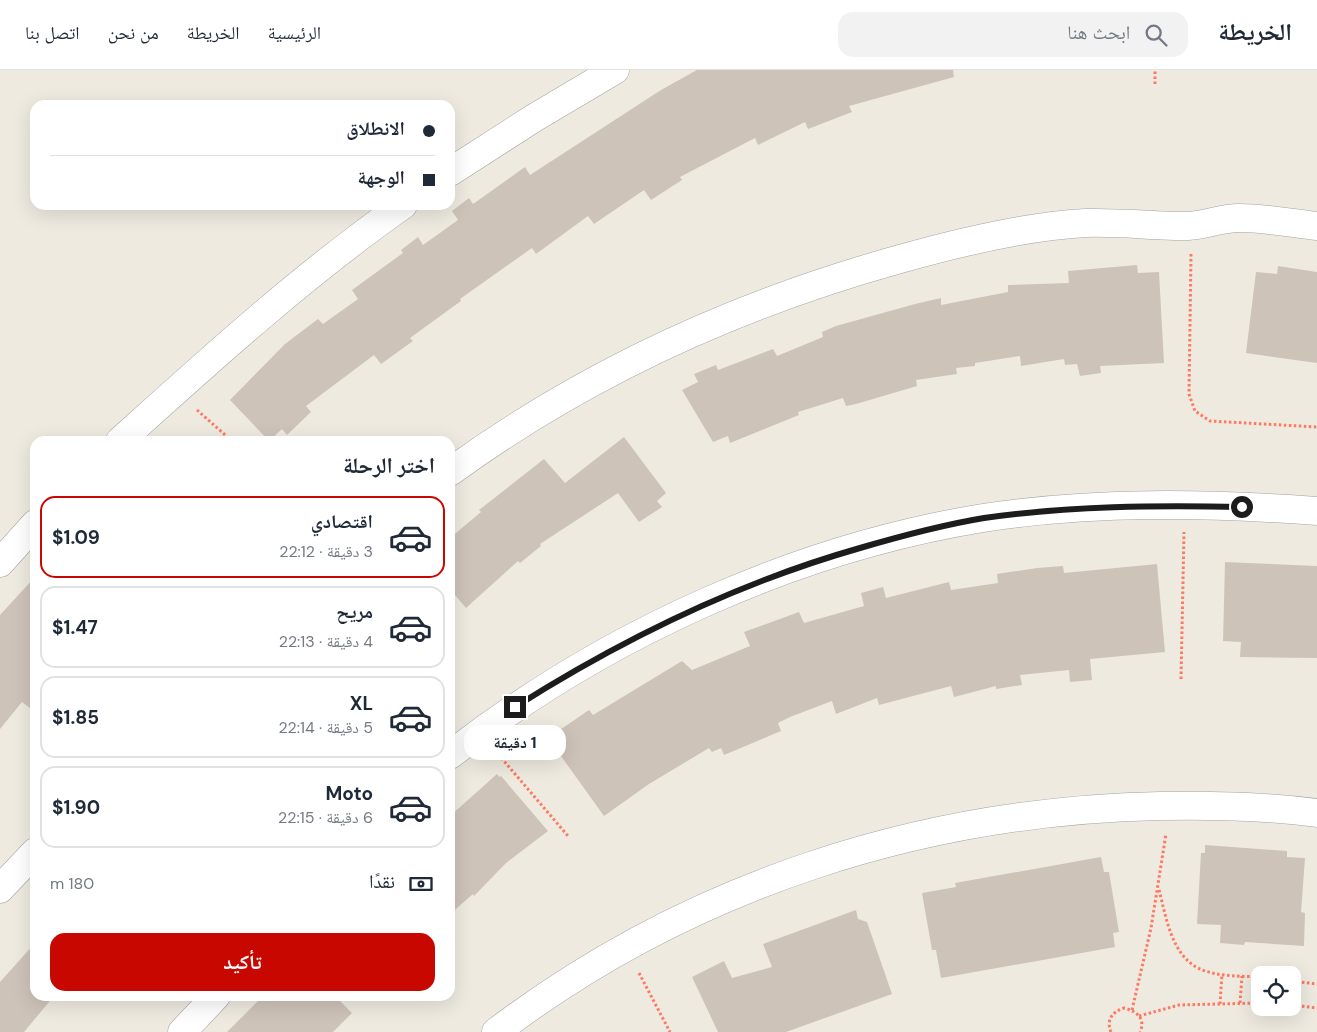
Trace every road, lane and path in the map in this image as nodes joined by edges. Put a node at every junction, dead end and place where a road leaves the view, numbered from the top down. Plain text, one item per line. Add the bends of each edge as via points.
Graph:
1 (615, 70) edge
2 (1155, 70) edge
3 (1155, 84) dead end
4 (455, 169) edge
5 (396, 210) edge
6 (1191, 226) junction
7 (1317, 226) edge
8 (176, 390) junction
9 (1317, 427) edge
10 (125, 436) edge
11 (227, 436) edge
12 (455, 469) edge
13 (1185, 506) junction
14 (1317, 511) edge
15 (30, 530) edge
16 (0, 563) edge
17 (1181, 679) dead end
18 (480, 732) junction
19 (455, 752) edge
20 (1169, 806) junction
21 (1317, 813) edge
22 (568, 836) dead end
23 (30, 857) edge
24 (1158, 887) junction
25 (0, 889) edge
26 (626, 946) junction
27 (1222, 974) junction
28 (1242, 976) junction
29 (1251, 977) edge
30 (1301, 982) edge
31 (1317, 984) edge
32 (211, 1001) edge
33 (1240, 1003) junction
34 (1251, 1003) edge
35 (1220, 1004) junction
36 (1301, 1006) edge
37 (1317, 1008) edge
38 (1132, 1010) junction
39 (1139, 1016) junction
40 (182, 1032) edge
41 (496, 1032) edge
42 (670, 1032) edge
43 (1110, 1032) edge
44 (1140, 1032) edge

1 - 4 street
2 - 3 path
5 - 8 street via 312,273
6 - 7 street via 1238,218
6 - 9 path via 1189,394 1195,411 1210,421
6 - 12 street via 1086,223 1001,235 862,269 721,319 654,349 525,420
8 - 10 street
8 - 11 path
13 - 14 street
13 - 17 path
13 - 18 street via 1089,508 983,518 897,537 813,562 730,592 650,628 573,670
15 - 16 street
18 - 19 street
18 - 22 path
20 - 21 street
20 - 24 path
20 - 26 street via 1108,807 1019,816 930,832 843,854 758,883
23 - 25 street
24 - 27 path via 1171,935 1182,953 1198,968
24 - 38 path
26 - 41 street via 544,996
26 - 42 path
27 - 28 path
27 - 35 path
28 - 29 path
28 - 33 path
30 - 31 path
32 - 40 street
33 - 34 path
33 - 35 path
35 - 39 path via 1179,1005
36 - 37 path
38 - 39 path
38 - 43 path via 1124,1008 1112,1015 1108,1022
39 - 44 path via 1142,1022

